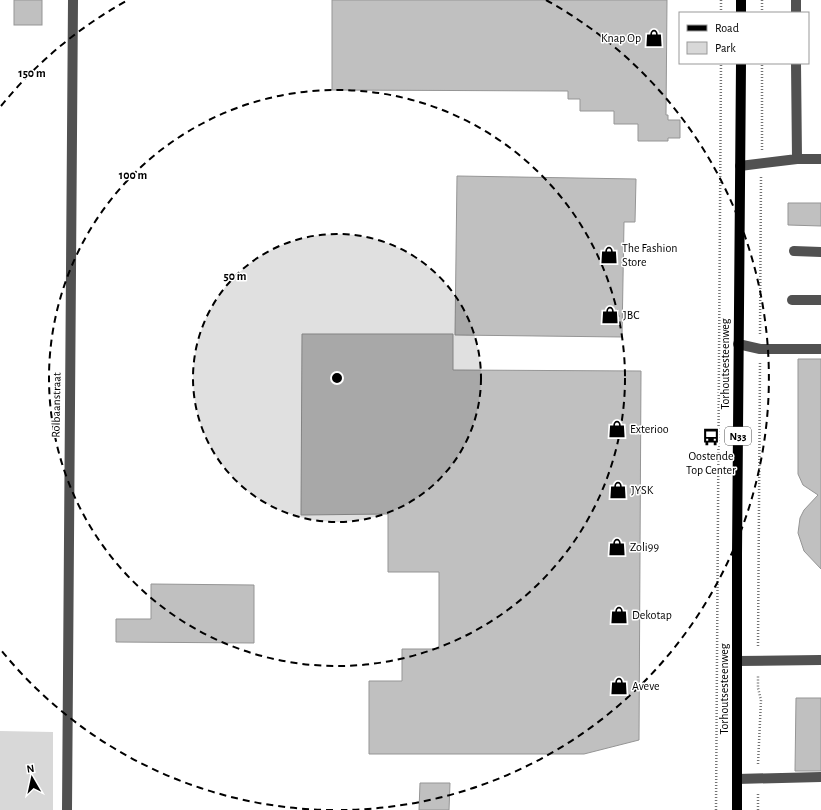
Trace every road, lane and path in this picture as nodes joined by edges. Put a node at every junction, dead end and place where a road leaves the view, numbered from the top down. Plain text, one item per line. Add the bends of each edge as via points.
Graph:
1 (73, 0) edge
2 (721, 0) edge
3 (741, 0) edge
4 (762, 0) edge
5 (796, 0) edge
6 (721, 12) edge
7 (741, 12) edge
8 (762, 12) edge
9 (796, 12) edge
10 (721, 64) edge
11 (740, 64) edge
12 (762, 64) edge
13 (796, 64) edge
14 (797, 159) junction
15 (821, 159) edge
16 (762, 164) junction
17 (740, 166) junction
18 (794, 251) dead end
19 (821, 252) edge
20 (792, 300) dead end
21 (821, 300) edge
22 (738, 344) junction
23 (821, 349) edge
24 (760, 350) junction
25 (821, 660) edge
26 (737, 661) junction
27 (758, 661) junction
28 (821, 777) edge
29 (758, 778) junction
30 (737, 779) junction
31 (67, 810) edge
32 (716, 810) edge
33 (737, 810) edge
34 (758, 810) edge

1 - 31 street, Rolbaanstraat
2 - 6 path
3 - 7 main road
4 - 8 path
5 - 9 street
10 - 32 path
11 - 17 main road, Torhoutsesteenweg / N33
12 - 16 path
13 - 14 street
14 - 15 street
14 - 16 street
16 - 17 street
16 - 24 path
17 - 22 main road, Torhoutsesteenweg / N33
18 - 19 street
20 - 21 street
22 - 24 street
22 - 26 main road, Torhoutsesteenweg / N33
23 - 24 street
24 - 27 path
25 - 27 street
26 - 27 street
26 - 30 main road, Torhoutsesteenweg / N33
27 - 29 path via 758,688 761,700
28 - 29 street
29 - 30 street
29 - 34 path
30 - 33 main road, Torhoutsesteenweg / N33

